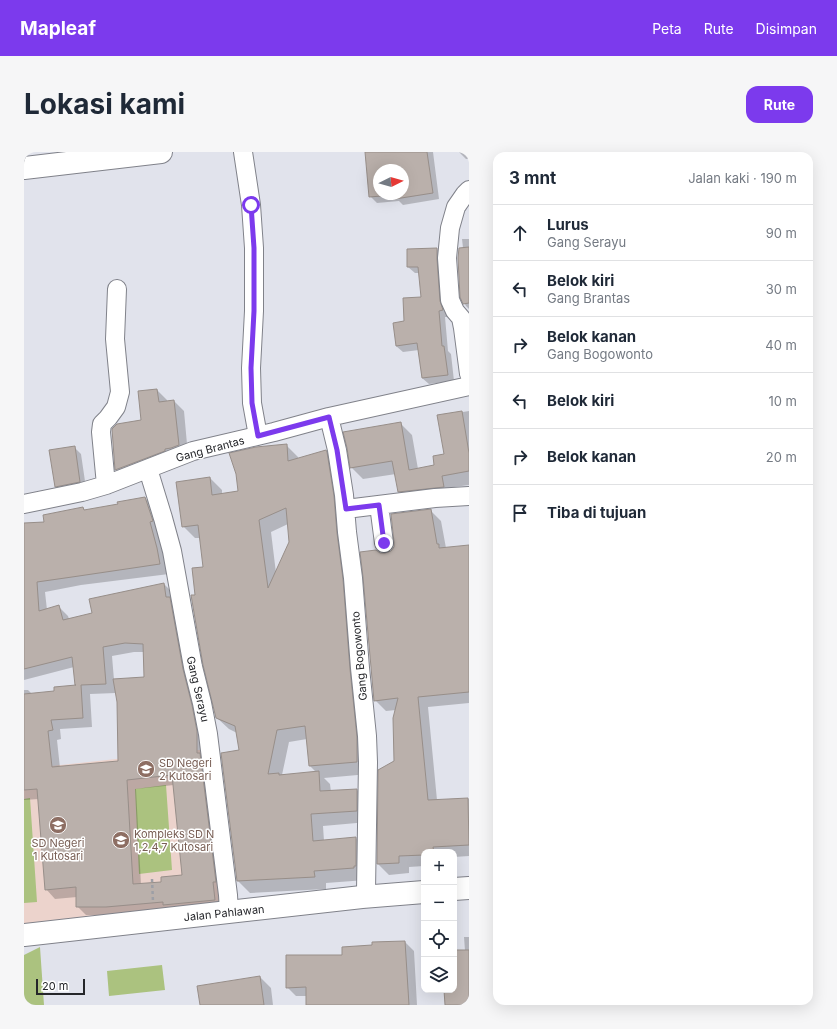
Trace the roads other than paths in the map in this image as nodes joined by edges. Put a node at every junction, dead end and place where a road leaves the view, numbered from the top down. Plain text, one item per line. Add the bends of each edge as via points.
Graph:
1 (161, 152) edge
2 (242, 152) edge
3 (24, 168) edge
4 (469, 190) edge
5 (117, 290) dead end
6 (469, 374) edge
7 (469, 386) edge
8 (329, 417) junction
9 (258, 436) junction
10 (148, 470) junction
11 (106, 485) junction
12 (469, 496) edge
13 (24, 504) edge
14 (379, 505) junction
15 (346, 509) junction
16 (384, 543) dead end
17 (469, 888) edge
18 (457, 889) edge
19 (421, 892) edge
20 (362, 897) junction
21 (229, 912) junction
22 (27, 937) edge

1 - 3 main road
2 - 9 street via 251,205 254,248 251,368 252,403
4 - 6 street via 456,207 450,228 447,258 450,300 462,323
5 - 11 street via 115,339 120,392 116,407 102,424
7 - 8 street, Gang Brantas
8 - 9 street, Gang Brantas
8 - 15 street, Gang Bogowonto
9 - 10 street, Gang Brantas via 193,451
10 - 11 street, Gang Brantas
10 - 21 street, Gang Serayu via 172,551 208,734
11 - 13 street, Gang Brantas
12 - 14 street
14 - 15 street
14 - 16 street
15 - 20 street, Gang Bogowonto via 368,762 366,891
17 - 18 main road
19 - 20 main road, Jalan Pahlawan
20 - 21 main road, Jalan Pahlawan
21 - 22 main road, Jalan Pahlawan

